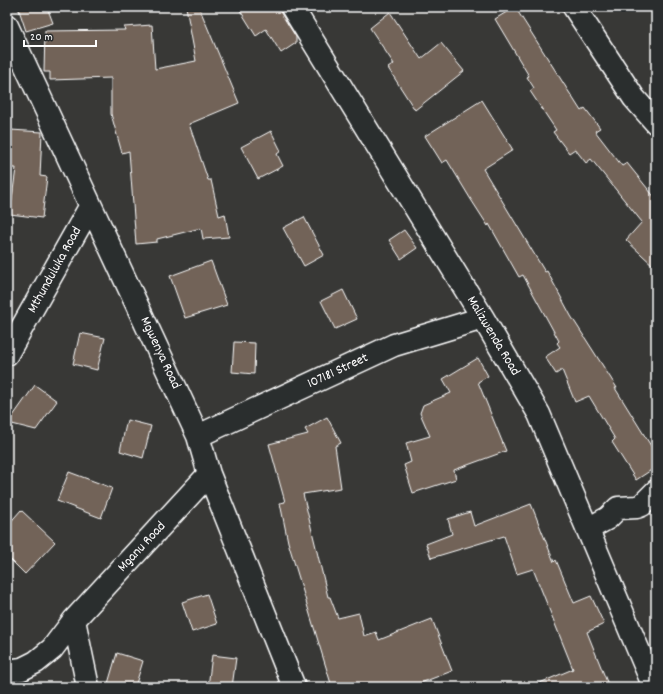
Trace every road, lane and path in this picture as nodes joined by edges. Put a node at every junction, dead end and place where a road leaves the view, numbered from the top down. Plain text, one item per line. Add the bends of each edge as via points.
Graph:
1 (292, 7) edge
2 (575, 8) edge
3 (7, 26) edge
4 (656, 123) edge
5 (90, 206) junction
6 (483, 318) junction
7 (7, 354) edge
8 (198, 436) junction
9 (209, 474) junction
10 (656, 491) edge
11 (588, 529) junction
12 (74, 620) junction
13 (7, 671) edge
14 (88, 687) edge
15 (294, 687) edge
16 (654, 687) edge

1 - 6 street, Malizwenda Road
2 - 4 street via 634,98
3 - 5 street, Mgwenya Road
5 - 7 street, Mthunduluka Road
5 - 8 street, Mgwenya Road
6 - 8 street, 107181 Street via 394,345
6 - 11 street, Malizwenda Road via 539,414
8 - 9 street, Mgwenya Road
9 - 12 street, Mganu Road
9 - 15 street, Mgwenya Road
10 - 11 street via 642,505 618,508 608,518
11 - 16 street, Malizwenda Road
12 - 13 street, Mganu Road via 52,649 36,662
12 - 14 street

